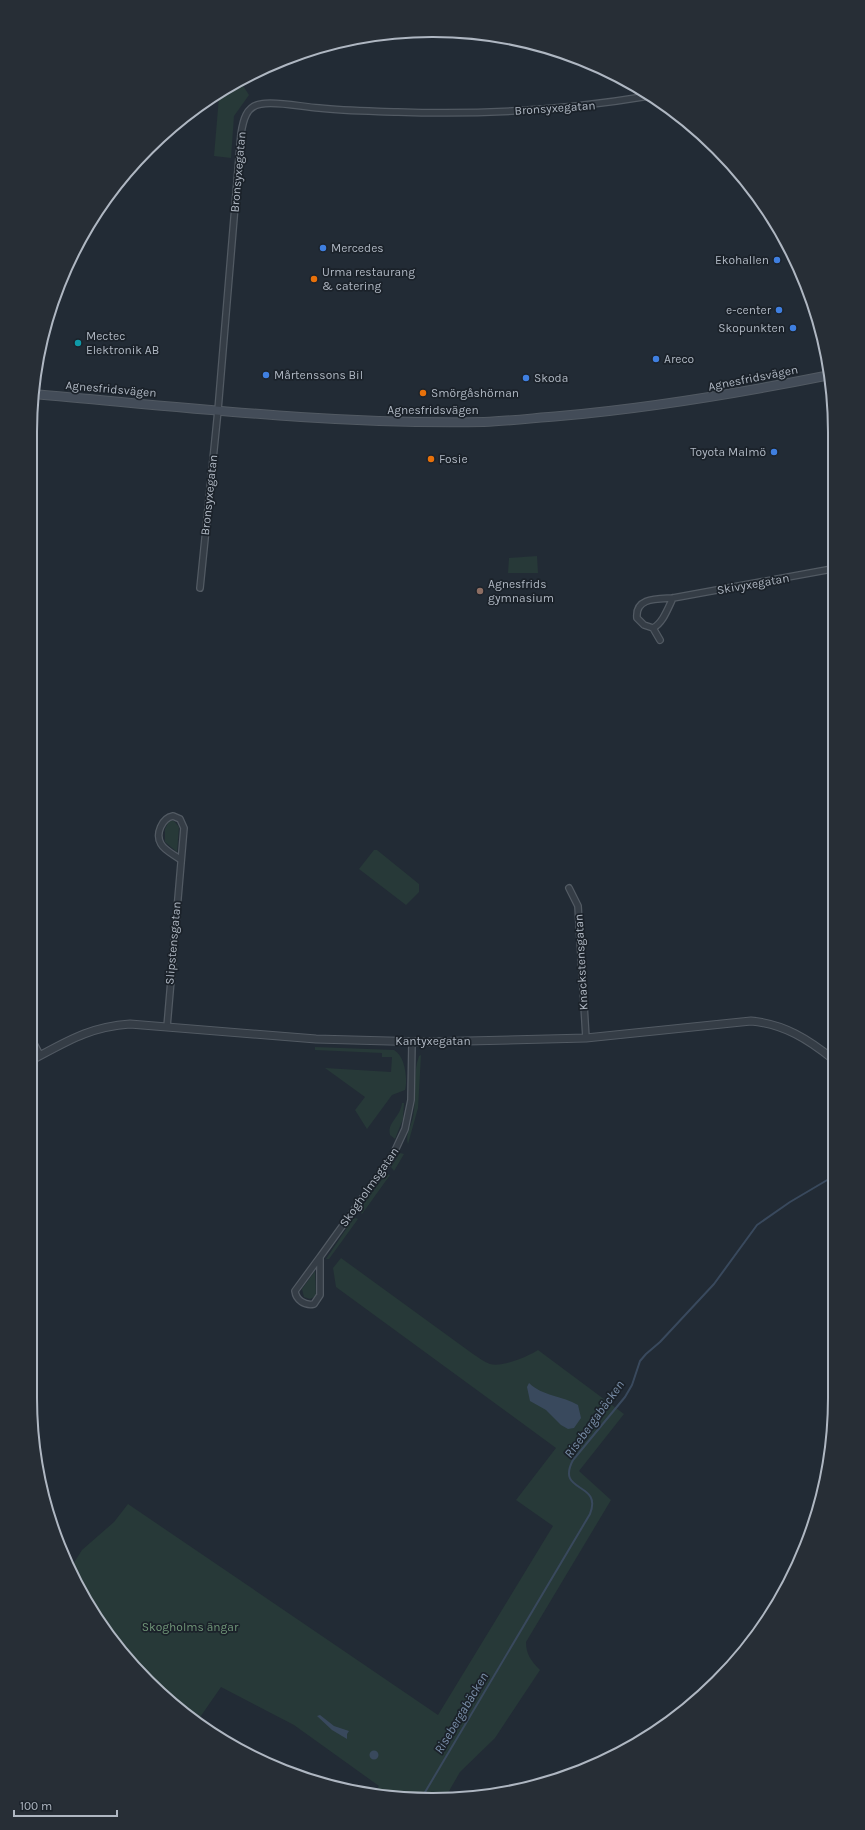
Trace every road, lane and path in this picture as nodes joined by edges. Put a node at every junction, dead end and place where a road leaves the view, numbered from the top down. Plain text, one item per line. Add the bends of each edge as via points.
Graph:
1 (641, 97) edge
2 (824, 376) edge
3 (39, 394) edge
4 (218, 410) junction
5 (828, 570) edge
6 (200, 588) dead end
7 (673, 598) junction
8 (653, 628) junction
9 (660, 640) dead end
10 (181, 860) junction
11 (569, 888) dead end
12 (167, 1027) junction
13 (586, 1038) junction
14 (412, 1042) junction
15 (37, 1049) edge
16 (40, 1055) junction
17 (828, 1055) edge
18 (37, 1057) edge
19 (320, 1257) junction

1 - 4 street, Bronsyxegatan via 598,104 497,112 442,113 324,109 269,104 255,106 243,120 241,134
2 - 4 main road, Agnesfridsvägen via 699,400 508,421 376,421
3 - 4 main road, Agnesfridsvägen
4 - 6 street, Bronsyxegatan
5 - 7 street, Skivyxegatan
7 - 8 street via 661,620
7 - 8 street, Skivyxegatan via 646,601 640,607 638,618 644,625
8 - 9 street, Skivyxegatan
10 - 10 street, Slipstensgatan via 184,828 180,820 170,816 161,825 160,840 164,848
10 - 12 street, Slipstensgatan
11 - 13 street, Knackstensgatan via 578,906
12 - 14 street, Kantyxegatan via 316,1039
12 - 16 street, Kantyxegatan via 130,1024 98,1028 76,1036
13 - 14 street, Kantyxegatan
13 - 17 street, Kantyxegatan via 751,1021 777,1025 792,1031
14 - 19 street, Skogholmsgatan via 410,1110 402,1137 392,1157
15 - 16 street
16 - 18 street, Kantyxegatan
19 - 19 street, Skogholmsgatan via 320,1295 314,1304 305,1304 295,1291

